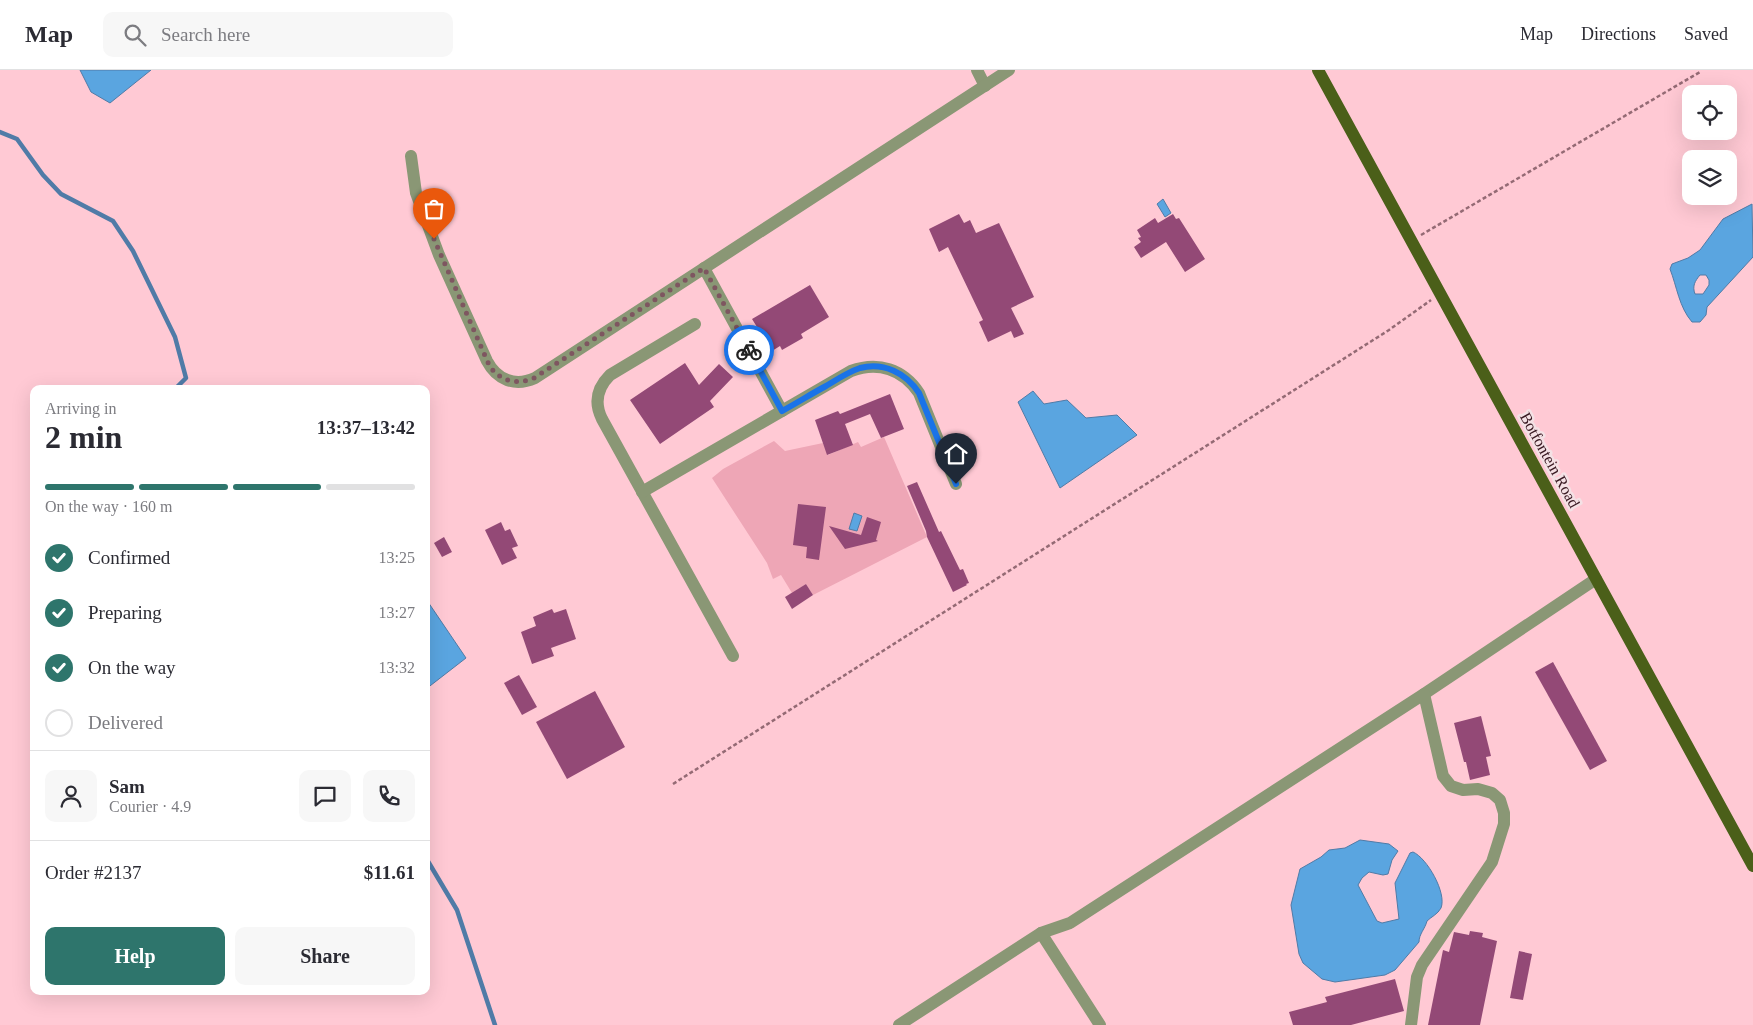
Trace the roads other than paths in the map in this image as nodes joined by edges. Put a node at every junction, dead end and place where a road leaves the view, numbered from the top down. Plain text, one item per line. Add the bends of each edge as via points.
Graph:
1 (977, 70) edge
2 (1010, 70) edge
3 (1318, 70) edge
4 (984, 86) junction
5 (411, 156) dead end
6 (704, 268) junction
7 (695, 324) dead end
8 (782, 411) junction
9 (956, 484) dead end
10 (642, 492) junction
11 (1596, 579) junction
12 (733, 656) dead end
13 (1424, 694) junction
14 (1753, 866) edge
15 (1042, 933) junction
16 (899, 1025) edge
17 (1100, 1025) edge
18 (1411, 1025) edge

1 - 4 street
2 - 4 street
3 - 11 main road, Botfontein Road
4 - 6 street
5 - 6 street via 416,193 439,255 490,367 507,380 521,382 534,378
6 - 8 street
7 - 10 street via 610,375 598,393 599,413
8 - 9 street via 859,368 875,366 891,370 907,379 919,393
8 - 10 street
10 - 12 street
11 - 13 street
11 - 14 main road, Botfontein Road
13 - 15 street via 1070,923
13 - 18 street via 1443,776 1451,786 1492,793 1500,800 1504,824 1492,862 1422,965 1417,977
15 - 16 street
15 - 17 street

